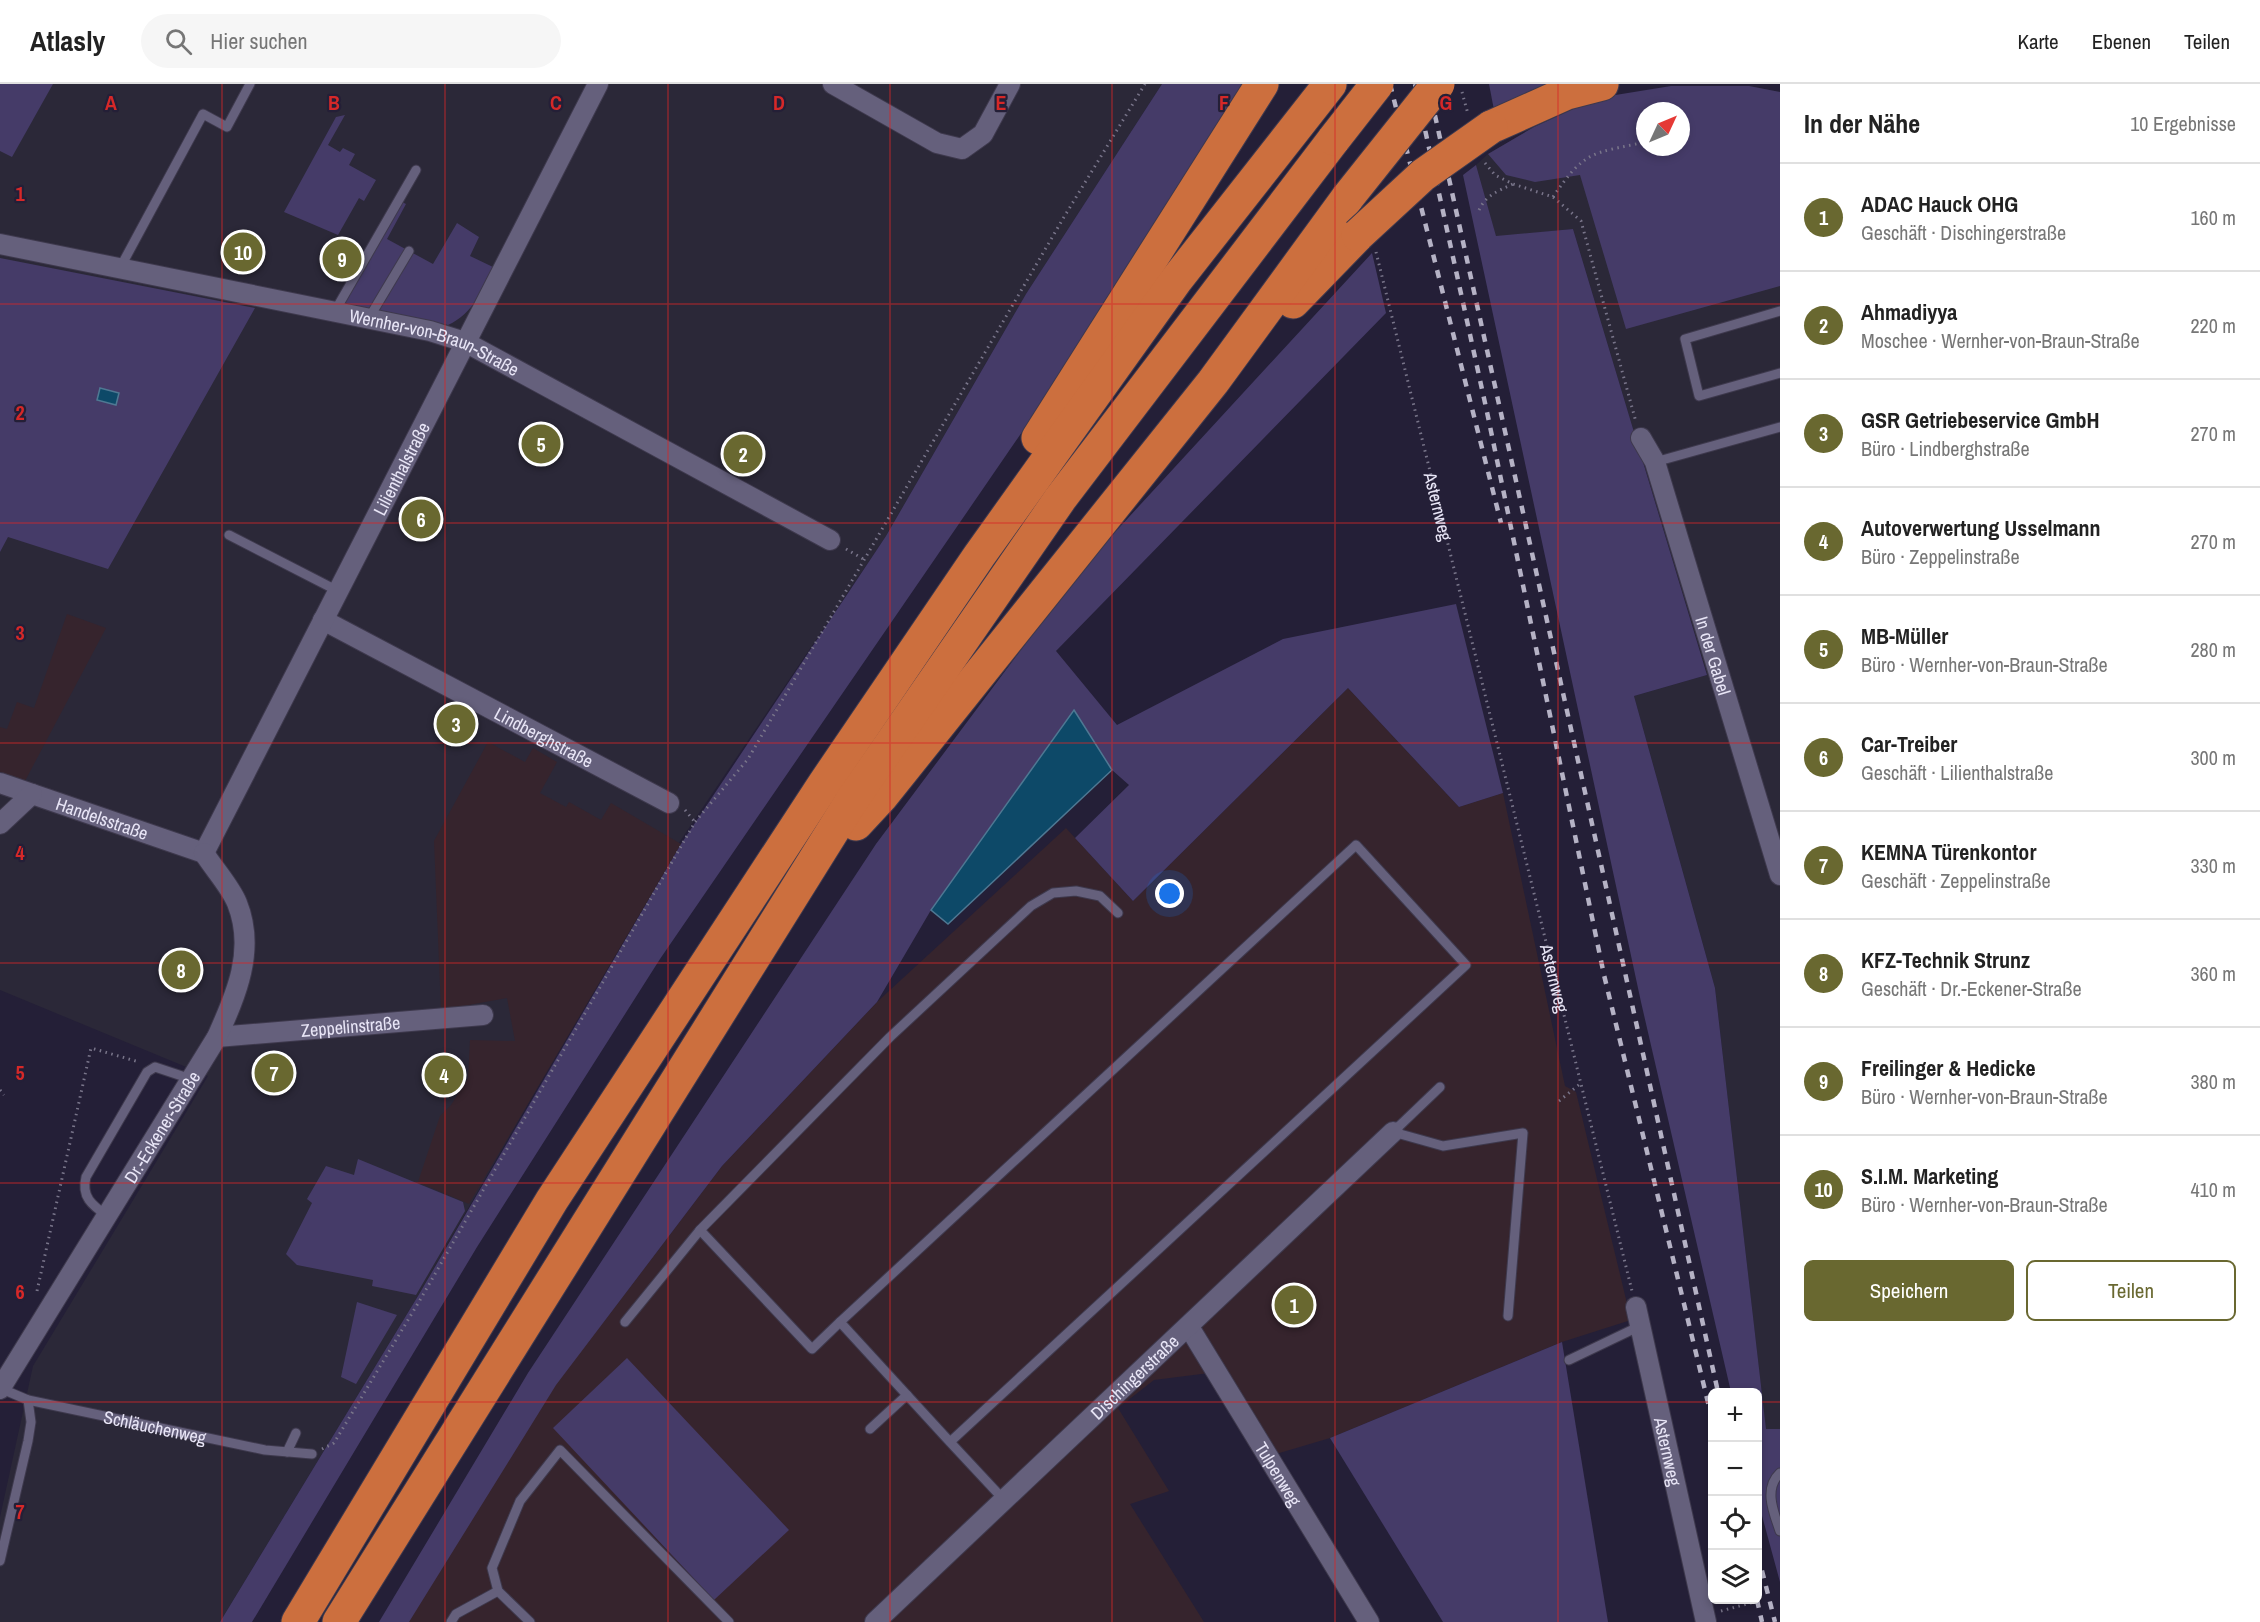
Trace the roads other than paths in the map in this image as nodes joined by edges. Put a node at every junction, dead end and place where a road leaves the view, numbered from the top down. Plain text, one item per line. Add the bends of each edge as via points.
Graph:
1 (250, 84) edge
2 (598, 84) edge
3 (833, 84) edge
4 (1010, 84) edge
5 (1262, 84) edge
6 (1377, 84) edge
7 (1438, 84) edge
8 (1602, 84) edge
9 (1327, 88) edge
10 (416, 170) dead end
11 (0, 244) edge
12 (409, 251) dead end
13 (120, 268) junction
14 (335, 311) junction
15 (1780, 311) edge
16 (369, 318) junction
17 (465, 342) junction
18 (1780, 373) edge
19 (1214, 382) junction
20 (1780, 427) edge
21 (1641, 438) road end
22 (1654, 462) junction
23 (229, 535) dead end
24 (830, 540) dead end
25 (979, 556) junction
26 (338, 591) junction
27 (323, 620) junction
28 (0, 783) edge
29 (33, 794) junction
30 (669, 803) dead end
31 (0, 824) edge
32 (204, 853) junction
33 (1780, 875) edge
34 (791, 894) junction
35 (1118, 913) dead end
36 (483, 1015) dead end
37 (217, 1037) junction
38 (191, 1079) junction
39 (1440, 1087) dead end
40 (1393, 1132) junction
41 (107, 1215) junction
42 (700, 1230) junction
43 (1508, 1316) dead end
44 (1638, 1317) joint
45 (625, 1322) dead end
46 (840, 1322) junction
47 (1189, 1327) junction
48 (1569, 1360) dead end
49 (1, 1389) edge
50 (907, 1395) junction
51 (28, 1400) junction
52 (870, 1429) dead end
53 (296, 1433) dead end
54 (951, 1442) junction
55 (286, 1452) junction
56 (312, 1454) road end
57 (1780, 1473) edge
58 (1005, 1501) junction
59 (1780, 1531) edge
60 (0, 1561) edge
61 (498, 1591) junction
62 (298, 1622) edge
63 (339, 1622) edge
64 (451, 1622) edge
65 (530, 1622) edge
66 (729, 1622) edge
67 (875, 1622) edge
68 (1369, 1622) edge
69 (1706, 1622) edge

1 - 13 lane via 227,127 203,114
2 - 17 street, Lilienthalstraße
3 - 4 street via 937,143 962,149 983,134
5 - 25 highway via 993,509
6 - 34 highway, bridge via 1060,499
7 - 19 highway, bridge via 1348,197
8 - 19 highway, bridge via 1567,93 1423,175 1358,235
9 - 25 highway via 1177,279
10 - 14 lane
11 - 13 street, Wernher-von-Braun-Straße
12 - 16 lane
13 - 14 street, Wernher-von-Braun-Straße via 141,279
14 - 16 street, Wernher-von-Braun-Straße
15 - 18 lane via 1685,339 1699,396
16 - 17 street, Wernher-von-Braun-Straße
17 - 24 street, Wernher-von-Braun-Straße
17 - 26 street, Lilienthalstraße
19 - 34 highway via 882,796
20 - 22 lane
21 - 22 street, In der Gabel
22 - 33 street, In der Gabel
23 - 26 lane
25 - 62 highway via 552,1200
26 - 27 street, Lilienthalstraße
27 - 30 street, Lindberghstraße
27 - 32 street, Lilienthalstraße
28 - 29 street, Handelsstraße
29 - 31 street
29 - 32 street, Handelsstraße
32 - 37 street, Dr.-Eckener-Straße via 237,903 245,941 239,986
34 - 63 highway
35 - 42 lane via 1100,896 1076,891 1053,893 1031,906 890,1037
36 - 37 street, Zeppelinstraße
37 - 38 street, Dr.-Eckener-Straße
38 - 41 street, Dr.-Eckener-Straße
38 - 41 lane via 155,1067 147,1072 86,1177 85,1197
39 - 40 lane
40 - 43 lane via 1443,1146 1523,1133
40 - 47 street, Dischingerstraße
41 - 49 street, Dr.-Eckener-Straße
42 - 45 lane
42 - 46 lane via 812,1349
44 - 48 lane
44 - 69 street, Asternweg
46 - 50 lane
46 - 54 lane via 1356,845 1466,965
47 - 58 street, Dischingerstraße
47 - 68 street, Tulpenweg
49 - 51 lane, Schläuchenweg
50 - 52 lane
50 - 54 lane
51 - 55 lane, Schläuchenweg
51 - 60 lane via 28,1441
53 - 55 lane
54 - 58 lane
55 - 56 lane, Schläuchenweg
57 - 59 lane via 1771,1491 1771,1505
58 - 67 street, Dischingerstraße
61 - 64 lane via 456,1614
61 - 65 lane
61 - 66 lane via 492,1568 520,1501 561,1450

